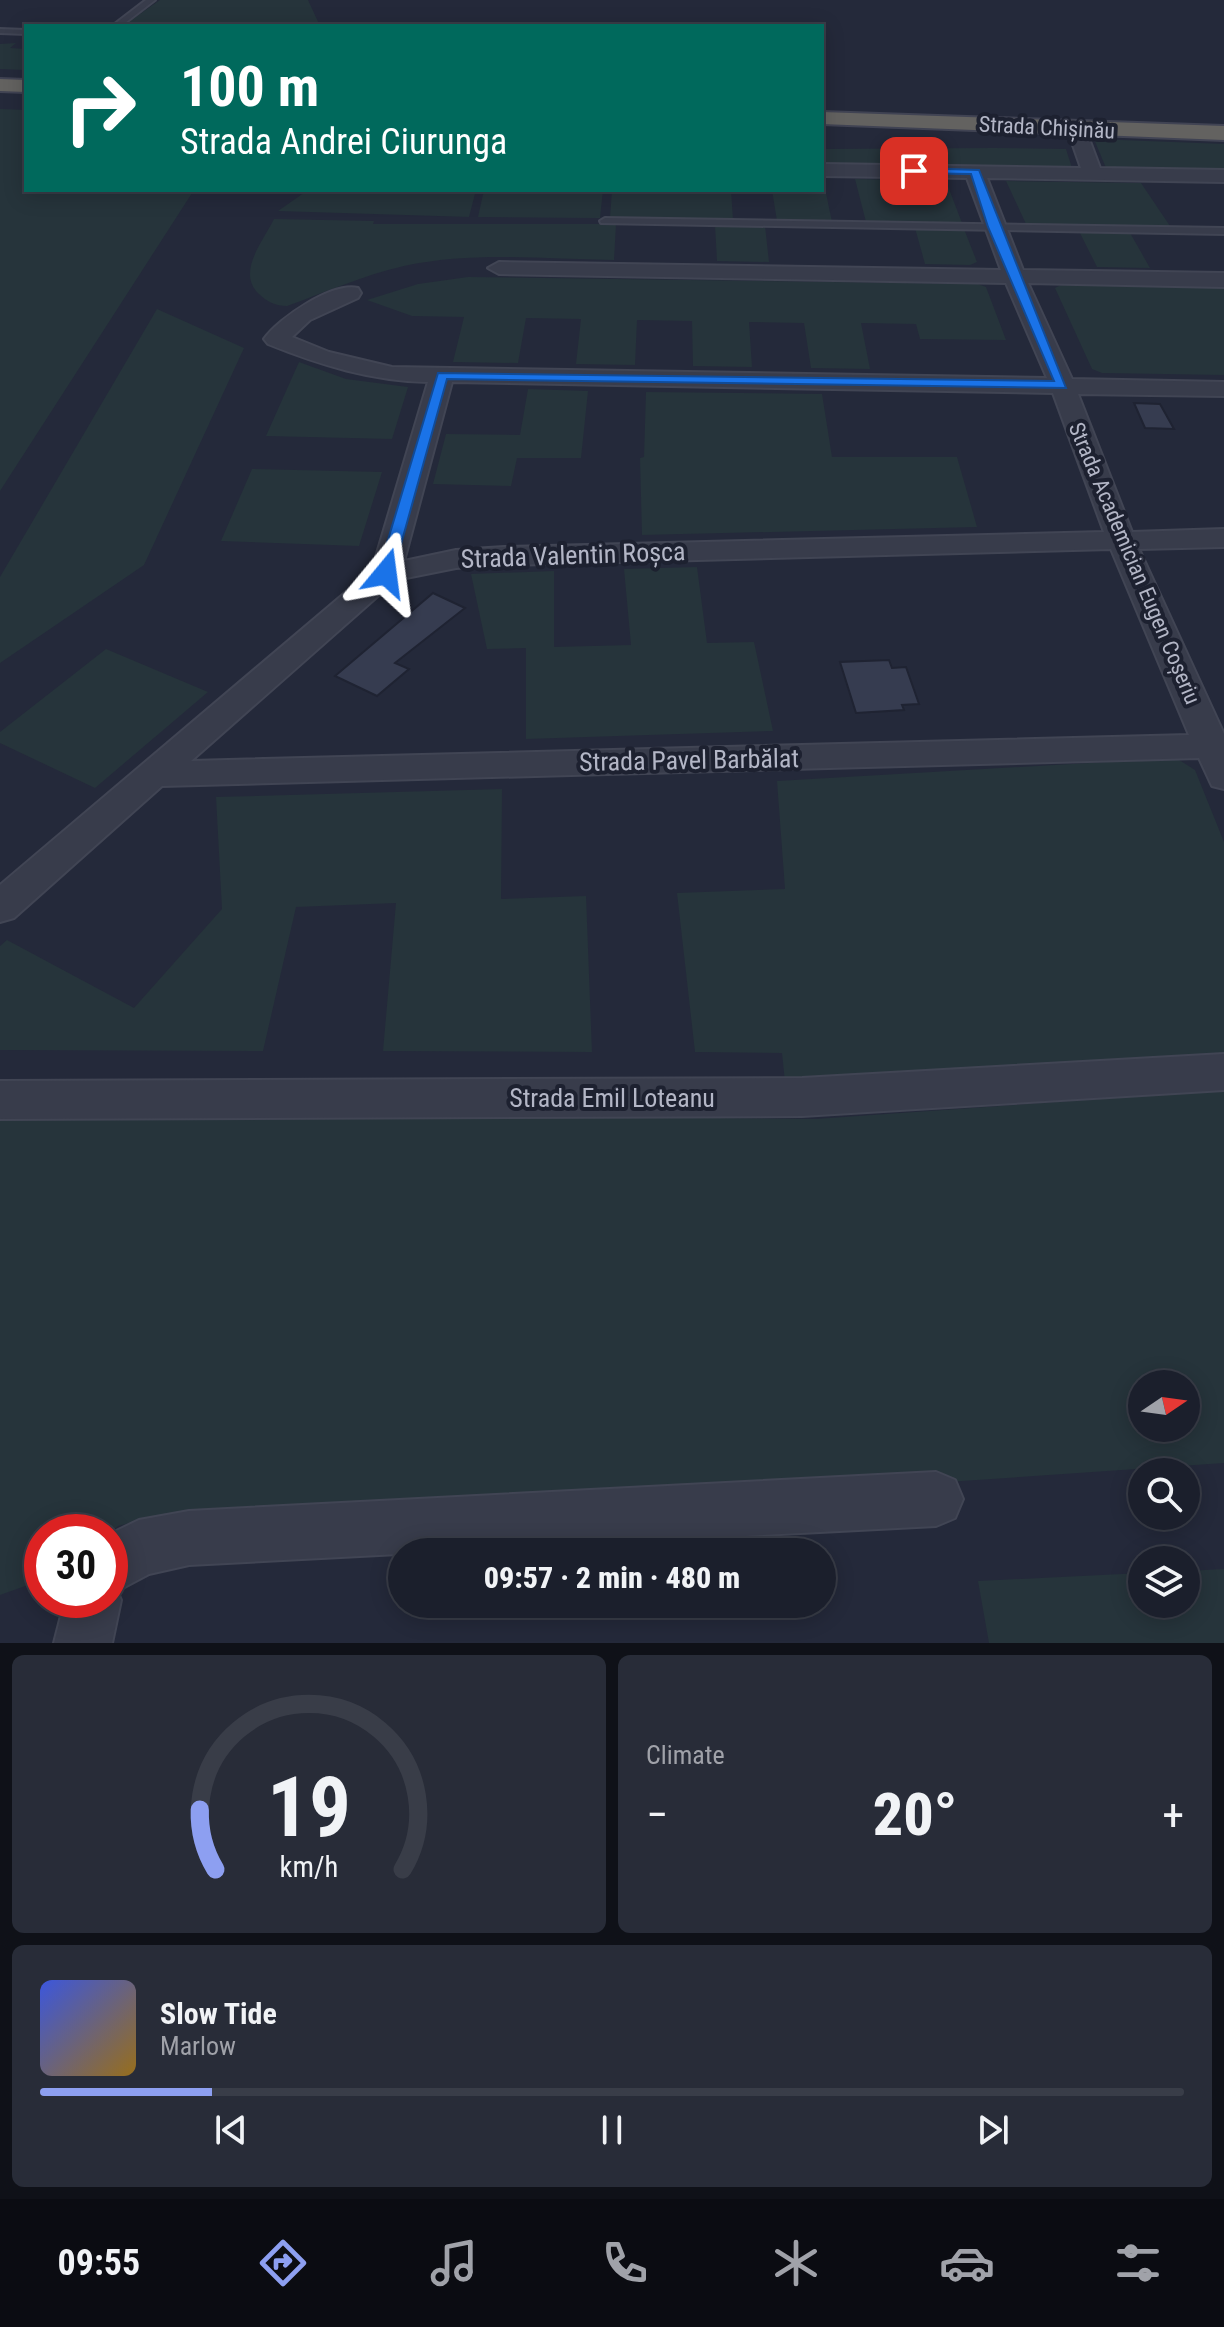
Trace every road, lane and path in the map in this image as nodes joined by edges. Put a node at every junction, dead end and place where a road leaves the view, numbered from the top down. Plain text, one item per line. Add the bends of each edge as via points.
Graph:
1 (151, 0) edge
2 (120, 24) edge
3 (0, 31) edge
4 (24, 32) edge
5 (0, 73) edge
6 (24, 74) edge
7 (0, 85) edge
8 (24, 86) edge
9 (824, 106) edge
10 (824, 118) edge
11 (1224, 120) edge
12 (1076, 128) junction
13 (1110, 130) junction
14 (1224, 133) edge
15 (1224, 140) edge
16 (824, 170) edge
17 (975, 172) junction
18 (1092, 172) junction
19 (1224, 176) edge
20 (605, 221) dead end
21 (993, 227) junction
22 (1224, 231) edge
23 (499, 268) dead end
24 (1015, 277) junction
25 (1224, 280) edge
26 (350, 293) dead end
27 (442, 376) junction
28 (1062, 385) junction
29 (1224, 389) edge
30 (1224, 538) edge
31 (1121, 540) junction
32 (386, 573) junction
33 (1220, 757) edge
34 (155, 774) junction
35 (0, 907) edge
36 (1224, 1072) edge
37 (0, 1100) edge
38 (936, 1499) dead end
39 (128, 1555) edge
40 (89, 1618) edge
41 (83, 1643) edge

1 - 2 lane
3 - 4 lane
5 - 6 highway
7 - 8 highway
9 - 11 highway, Strada Chișinău
10 - 12 highway, Strada Chișinău
12 - 13 highway, Strada Chișinău
12 - 18 street
13 - 14 highway, Strada Chișinău
13 - 15 highway
16 - 17 street
17 - 18 street
17 - 21 street, Strada Academician Eugen Coșeriu
18 - 19 street
20 - 21 lane
21 - 22 lane
21 - 24 street, Strada Academician Eugen Coșeriu
23 - 24 street
24 - 25 street
24 - 28 street, Strada Academician Eugen Coșeriu
26 - 27 street via 302,315 276,339 362,368
27 - 28 street
27 - 32 street
28 - 29 street
28 - 31 street, Strada Academician Eugen Coșeriu
30 - 31 street, Strada Valentin Roșca
31 - 32 street, Strada Valentin Roșca via 504,556
31 - 33 street, Strada Academician Eugen Coșeriu
32 - 34 street, Strada Valentin Roșca
33 - 34 street, Strada Pavel Barbălat
34 - 35 street, Strada Valentin Roșca
36 - 37 street, Strada Emil Loteanu via 802,1097
38 - 39 street via 189,1538
40 - 41 street

